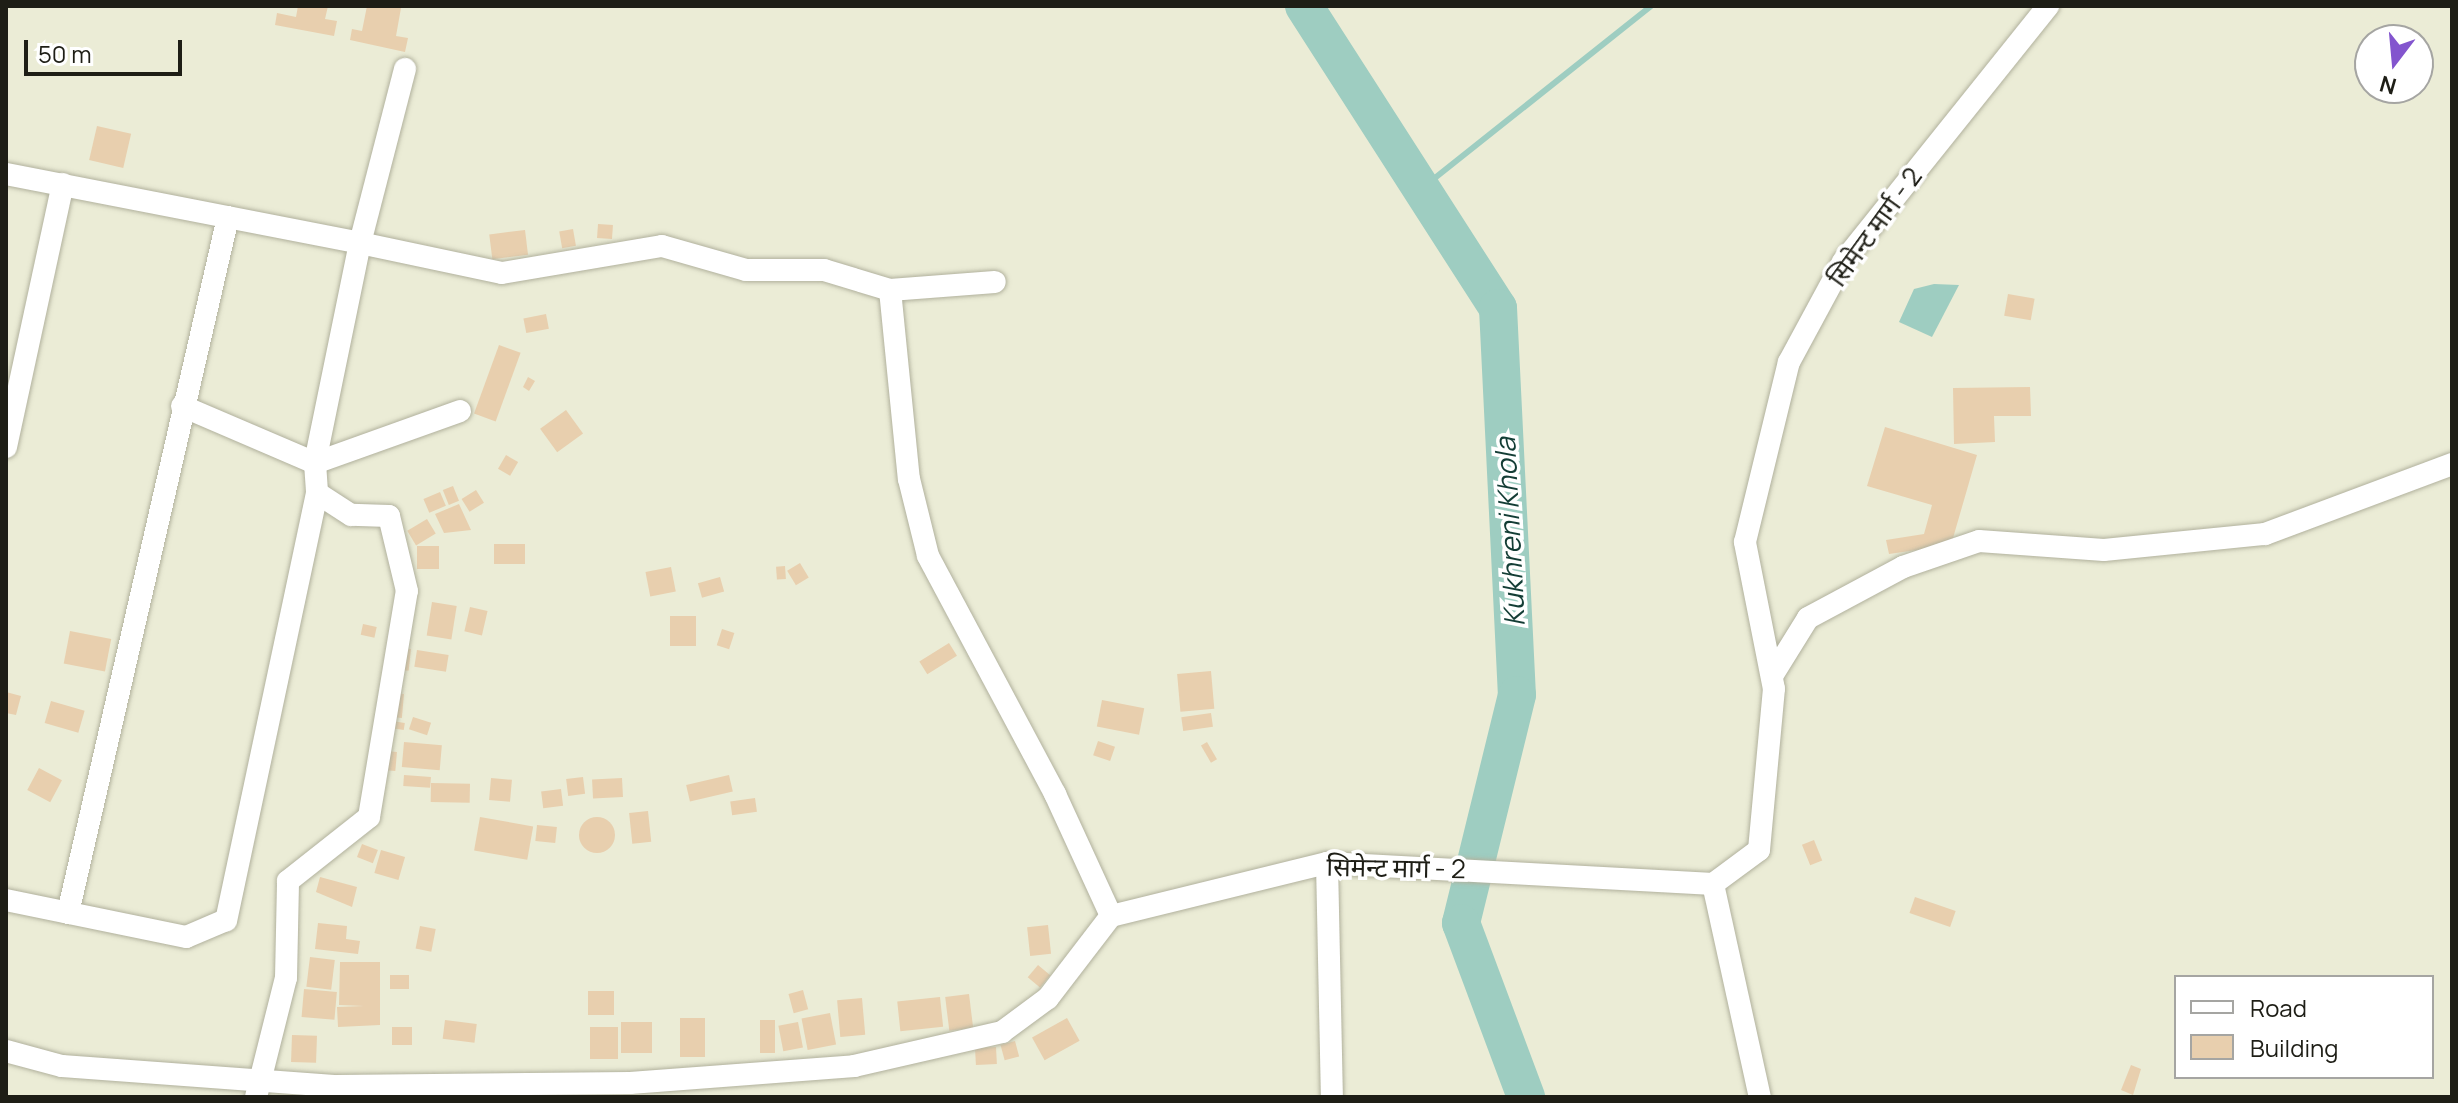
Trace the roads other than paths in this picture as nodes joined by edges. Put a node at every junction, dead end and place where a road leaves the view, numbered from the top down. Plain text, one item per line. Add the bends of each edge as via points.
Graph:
1 (2048, 6) edge
2 (405, 69) dead end
3 (6, 174) edge
4 (63, 184) junction
5 (228, 217) junction
6 (360, 243) junction
7 (995, 282) dead end
8 (890, 290) junction
9 (182, 406) junction
10 (460, 411) dead end
11 (6, 447) edge
12 (315, 463) junction
13 (2452, 464) edge
14 (317, 493) junction
15 (1772, 676) junction
16 (1327, 863) junction
17 (1713, 884) junction
18 (6, 900) edge
19 (68, 913) junction
20 (1111, 916) junction
21 (6, 1051) edge
22 (558, 1088) edge
23 (257, 1089) edge
24 (1332, 1097) edge
25 (1760, 1097) edge

1 - 15 street, सिमेन्ट मार्ग - 2 via 1843,262 1789,362 1745,542
2 - 6 street
3 - 4 street
4 - 5 street
4 - 11 street
5 - 6 street
5 - 9 street
6 - 8 street via 502,273 662,246 746,270 824,270
6 - 12 street
7 - 8 street
8 - 20 street via 909,479 928,556 1055,794
9 - 12 street
9 - 19 street
10 - 12 street
12 - 14 street
13 - 15 street via 2265,534 2104,550 1979,541 1903,567 1808,618
14 - 19 street via 226,920 186,937
14 - 23 street via 339,511 389,516 407,591 369,817 288,881 286,978
15 - 17 street, सिमेन्ट मार्ग - 2 via 1759,850
16 - 17 street, सिमेन्ट मार्ग - 2
16 - 20 street, सिमेन्ट मार्ग - 2
16 - 24 street
17 - 25 street
18 - 19 street
20 - 22 street via 1048,998 1002,1032 854,1066
21 - 23 street via 62,1066
22 - 23 street

